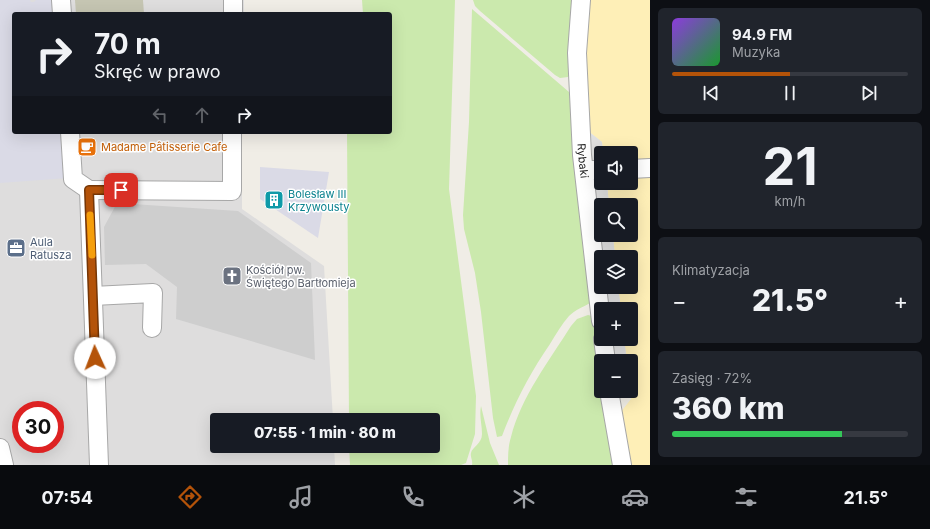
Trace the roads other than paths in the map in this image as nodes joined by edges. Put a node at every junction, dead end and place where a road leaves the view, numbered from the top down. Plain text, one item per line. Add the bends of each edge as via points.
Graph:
1 (61, 0) edge
2 (233, 0) edge
3 (581, 0) edge
4 (62, 12) edge
5 (233, 12) edge
6 (70, 134) edge
7 (232, 134) edge
8 (650, 168) edge
9 (638, 169) edge
10 (593, 170) edge
11 (89, 190) junction
12 (93, 296) junction
13 (600, 302) edge
14 (152, 328) dead end
15 (610, 398) edge
16 (0, 448) edge
17 (4, 465) edge
18 (99, 465) edge
19 (622, 465) edge

1 - 4 street
2 - 5 street
3 - 10 street, Rybaki via 577,53
6 - 11 street via 73,179
7 - 11 street via 232,191
8 - 9 street
10 - 13 street, Rybaki
11 - 12 street
12 - 14 street via 153,293
12 - 18 street
15 - 19 street
16 - 17 street

